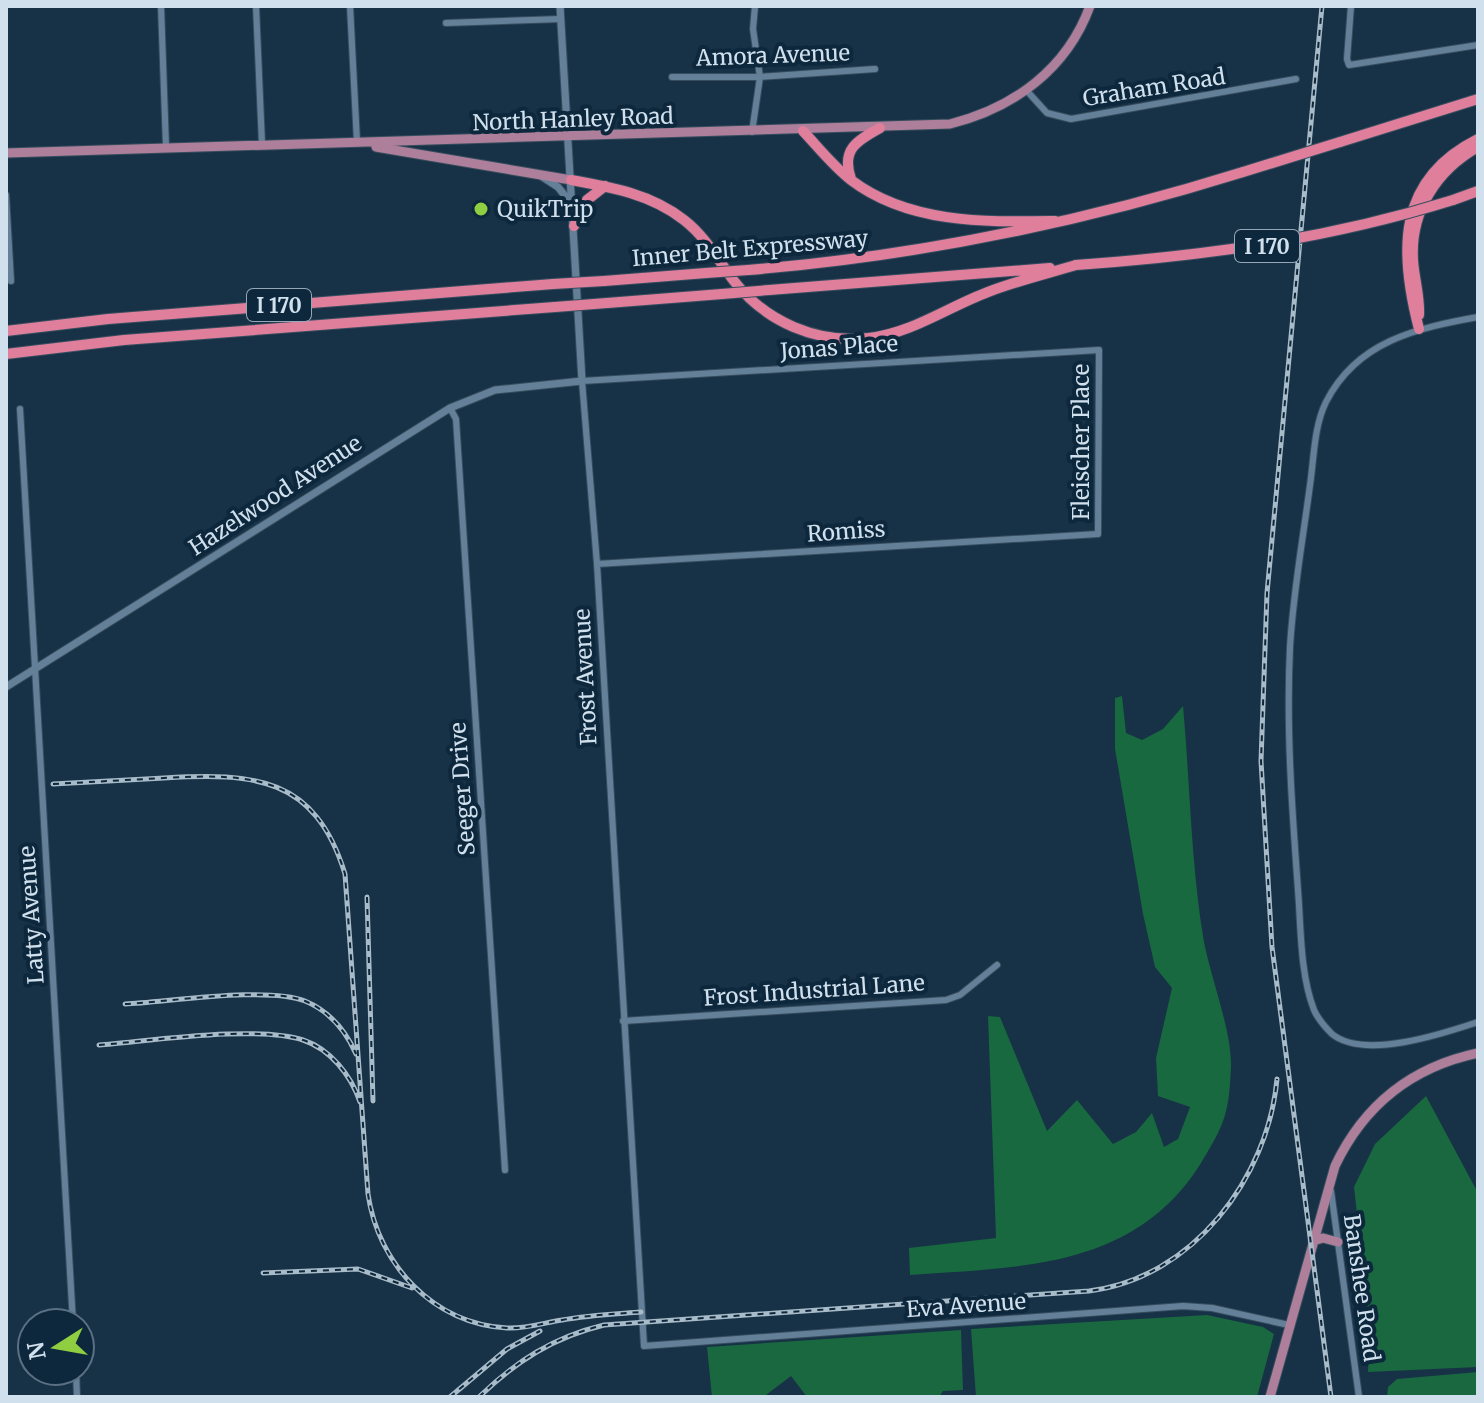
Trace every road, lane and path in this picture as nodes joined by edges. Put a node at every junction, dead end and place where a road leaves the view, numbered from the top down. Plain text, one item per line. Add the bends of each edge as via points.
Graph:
1 (161, 6) edge
2 (256, 6) edge
3 (350, 6) edge
4 (560, 6) edge
5 (755, 6) edge
6 (1090, 6) edge
7 (1351, 6) edge
8 (561, 19) junction
9 (446, 23) dead end
10 (1478, 45) edge
11 (875, 69) dead end
12 (672, 77) dead end
13 (760, 77) junction
14 (1296, 79) dead end
15 (1027, 91) junction
16 (1478, 99) edge
17 (880, 128) junction
18 (803, 131) junction
19 (752, 132) junction
20 (568, 135) junction
21 (1478, 139) edge
22 (262, 144) junction
23 (357, 144) junction
24 (166, 147) junction
25 (1478, 147) edge
26 (6, 153) edge
27 (537, 174) junction
28 (571, 180) junction
29 (852, 181) junction
30 (605, 186) junction
31 (1478, 191) edge
32 (6, 195) edge
33 (573, 207) junction
34 (1077, 220) junction
35 (574, 226) junction
36 (1076, 265) junction
37 (11, 281) dead end
38 (1478, 317) edge
39 (1419, 329) junction
40 (6, 331) edge
41 (1099, 350) joint
42 (6, 354) edge
43 (582, 381) junction
44 (450, 408) junction
45 (20, 409) dead end
46 (1098, 534) joint
47 (597, 564) junction
48 (34, 670) junction
49 (6, 687) edge
50 (997, 965) dead end
51 (623, 1021) junction
52 (1478, 1022) edge
53 (1478, 1053) edge
54 (505, 1170) dead end
55 (1330, 1184) junction
56 (1313, 1241) junction
57 (1338, 1242) junction
58 (72, 1307) edge
59 (1289, 1325) junction
60 (644, 1346) joint
61 (1270, 1397) edge
62 (1359, 1397) edge

1 - 24 street
2 - 22 street
3 - 23 street
4 - 8 street, Frost Avenue
5 - 13 street
6 - 15 main road, North Hanley Road via 1081,32 1051,71
7 - 10 street via 1349,65
8 - 9 street
8 - 20 street, Frost Avenue
11 - 13 street, Amora Avenue
12 - 13 street, Amora Avenue
13 - 19 street
14 - 15 street, Graham Road via 1071,119 1047,113
15 - 17 main road, North Hanley Road via 967,120
16 - 34 highway, Inner Belt Expressway / I 170, bridge
17 - 18 main road, North Hanley Road
17 - 29 highway via 849,151 846,162
18 - 19 main road, North Hanley Road
18 - 29 highway
19 - 20 main road, North Hanley Road
20 - 23 main road, North Hanley Road
20 - 28 street, Frost Avenue
21 - 39 highway via 1438,168 1420,192 1408,222 1407,276
22 - 23 main road, North Hanley Road
22 - 24 main road, North Hanley Road
23 - 27 main road
24 - 26 main road, North Hanley Road
25 - 39 highway via 1442,175 1419,213 1413,246
27 - 28 main road
27 - 33 street via 558,187
28 - 30 highway
28 - 33 street, Frost Avenue
29 - 34 highway via 886,200 955,219
30 - 35 highway via 587,200
30 - 36 highway via 642,196 676,214 698,232 761,308 793,327 829,338 894,333 988,292
31 - 36 highway, Inner Belt Expressway / I 170, bridge via 1355,228 1279,244
32 - 37 street
33 - 35 street, Frost Avenue
34 - 40 highway, Inner Belt Expressway / I 170, bridge via 919,251 748,270
35 - 43 street, Frost Avenue
36 - 42 highway, Inner Belt Expressway / I 170, bridge via 124,340
38 - 39 street
39 - 52 street via 1390,339 1356,361 1325,403 1320,419 1290,646 1289,767 1300,925 1315,1010 1321,1023 1344,1042 1381,1044 1439,1035
41 - 43 street, Jonas Place
41 - 46 street, Fleischer Place
43 - 44 street, Hazelwood Avenue via 495,390
43 - 47 street, Frost Avenue
44 - 48 street, Hazelwood Avenue
44 - 54 street, Seeger Drive via 456,419
45 - 48 street, Latty Avenue
46 - 47 street, Romiss
47 - 51 street, Frost Avenue
48 - 49 street, Hazelwood Avenue
48 - 58 street, Latty Avenue
50 - 51 street, Frost Industrial Lane via 946,1000
51 - 60 street, Frost Avenue
53 - 55 main road via 1424,1071 1388,1094 1351,1135
55 - 56 main road
55 - 57 street, Banshee Road
56 - 57 main road
56 - 59 main road
57 - 62 street, Banshee Road
59 - 60 street, Eva Avenue via 1183,1306
59 - 61 main road

